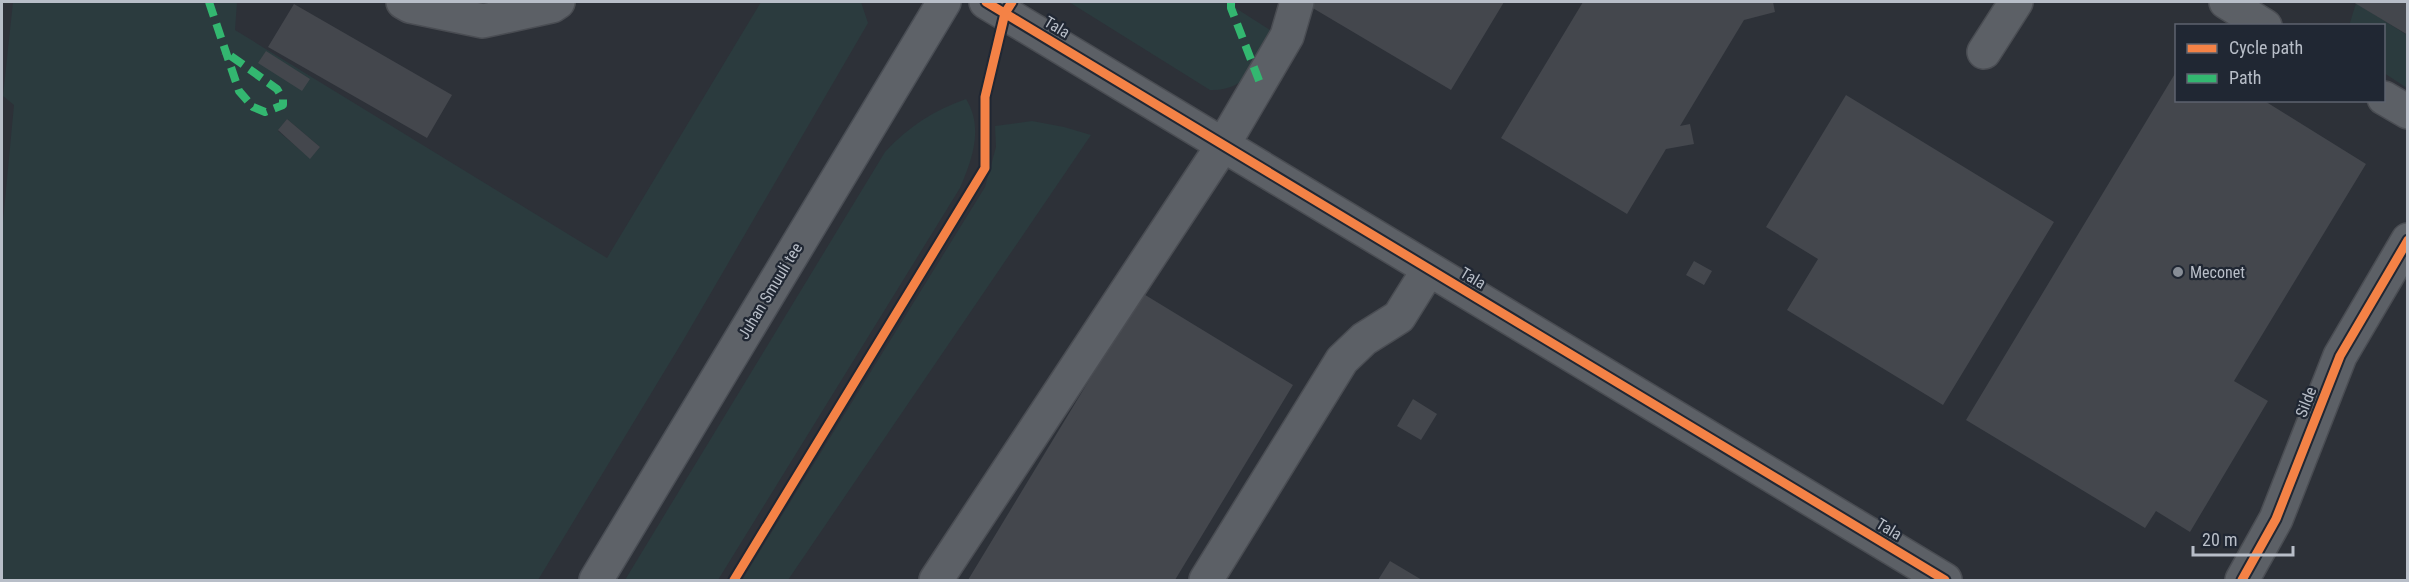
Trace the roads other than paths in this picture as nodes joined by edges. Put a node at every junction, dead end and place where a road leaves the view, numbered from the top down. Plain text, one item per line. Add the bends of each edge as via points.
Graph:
1 (403, 2) edge
2 (558, 2) edge
3 (944, 2) edge
4 (986, 2) edge
5 (1297, 2) edge
6 (2016, 2) edge
7 (2226, 2) edge
8 (2262, 24) edge
9 (1984, 52) dead end
10 (2385, 99) edge
11 (2408, 112) edge
12 (1223, 145) junction
13 (2408, 240) edge
14 (1429, 269) junction
15 (596, 580) edge
16 (936, 580) edge
17 (1206, 580) edge
18 (1945, 580) edge
19 (2242, 580) edge

1 - 2 street via 483,21
3 - 15 main road, Juhan Smuuli tee
4 - 12 street, Tala
5 - 12 street via 1287,36
6 - 9 street
7 - 8 street
10 - 11 street
12 - 14 street, Tala
12 - 16 street
13 - 19 street, Silde via 2340,356 2276,519
14 - 17 street via 1399,317 1364,339 1342,360
14 - 18 street, Tala

